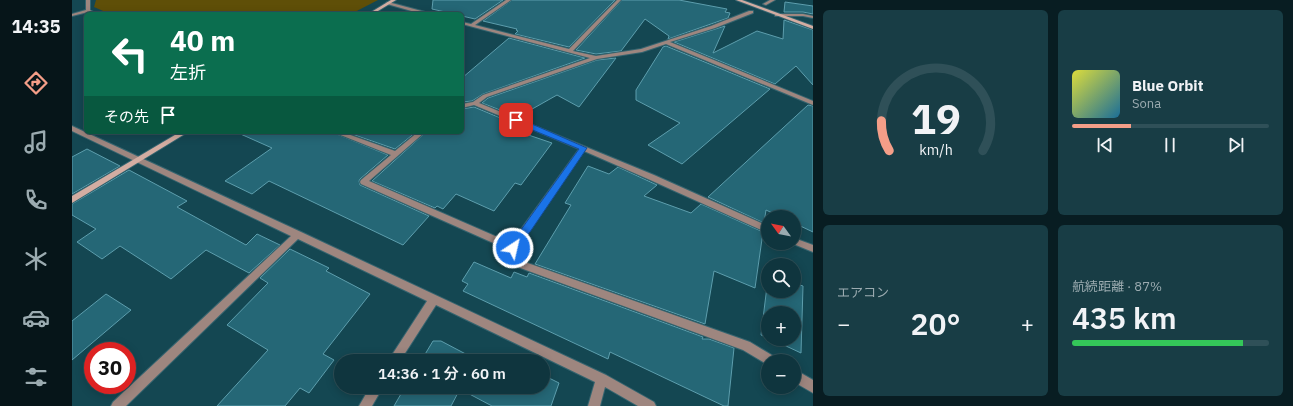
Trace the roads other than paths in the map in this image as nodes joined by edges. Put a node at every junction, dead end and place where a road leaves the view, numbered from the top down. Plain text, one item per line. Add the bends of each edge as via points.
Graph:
1 (88, 0) edge
2 (394, 0) edge
3 (509, 0) edge
4 (619, 0) edge
5 (738, 0) edge
6 (773, 0) edge
7 (388, 3) junction
8 (765, 4) dead end
9 (88, 11) joint
10 (373, 12) edge
11 (420, 12) edge
12 (751, 12) dead end
13 (72, 15) edge
14 (777, 15) junction
15 (813, 17) edge
16 (464, 23) edge
17 (472, 25) junction
18 (813, 28) edge
19 (665, 42) junction
20 (571, 50) junction
21 (596, 58) junction
22 (475, 103) junction
23 (813, 103) edge
24 (464, 106) edge
25 (72, 128) edge
26 (84, 134) edge
27 (85, 134) edge
28 (182, 134) edge
29 (341, 134) edge
30 (420, 134) edge
31 (583, 148) junction
32 (396, 154) junction
33 (140, 160) junction
34 (72, 200) edge
35 (761, 227) edge
36 (298, 234) junction
37 (801, 244) edge
38 (513, 248) junction
39 (813, 249) edge
40 (434, 299) junction
41 (399, 354) edge
42 (761, 355) edge
43 (602, 379) junction
44 (801, 379) edge
45 (813, 387) edge
46 (373, 394) edge
47 (117, 406) edge
48 (365, 406) edge
49 (594, 406) edge
50 (650, 406) edge

1 - 9 street
2 - 7 street
3 - 17 street
4 - 20 street
5 - 14 street
6 - 8 street
7 - 10 street
7 - 11 street
9 - 13 street
12 - 19 street
14 - 15 street
14 - 18 street
16 - 17 street
17 - 20 street
19 - 21 street via 642,50
19 - 23 street
20 - 21 street
21 - 22 street via 485,96
22 - 24 street
22 - 31 street
25 - 26 street
27 - 33 street
28 - 33 street
29 - 32 street
30 - 32 street
31 - 35 street
31 - 38 street
32 - 38 street via 364,182
33 - 34 street
33 - 36 street
36 - 40 street
36 - 47 street
37 - 39 street
38 - 42 street via 518,263 746,346
40 - 41 street
40 - 43 street
43 - 49 street
43 - 50 street
44 - 45 street
46 - 48 street

